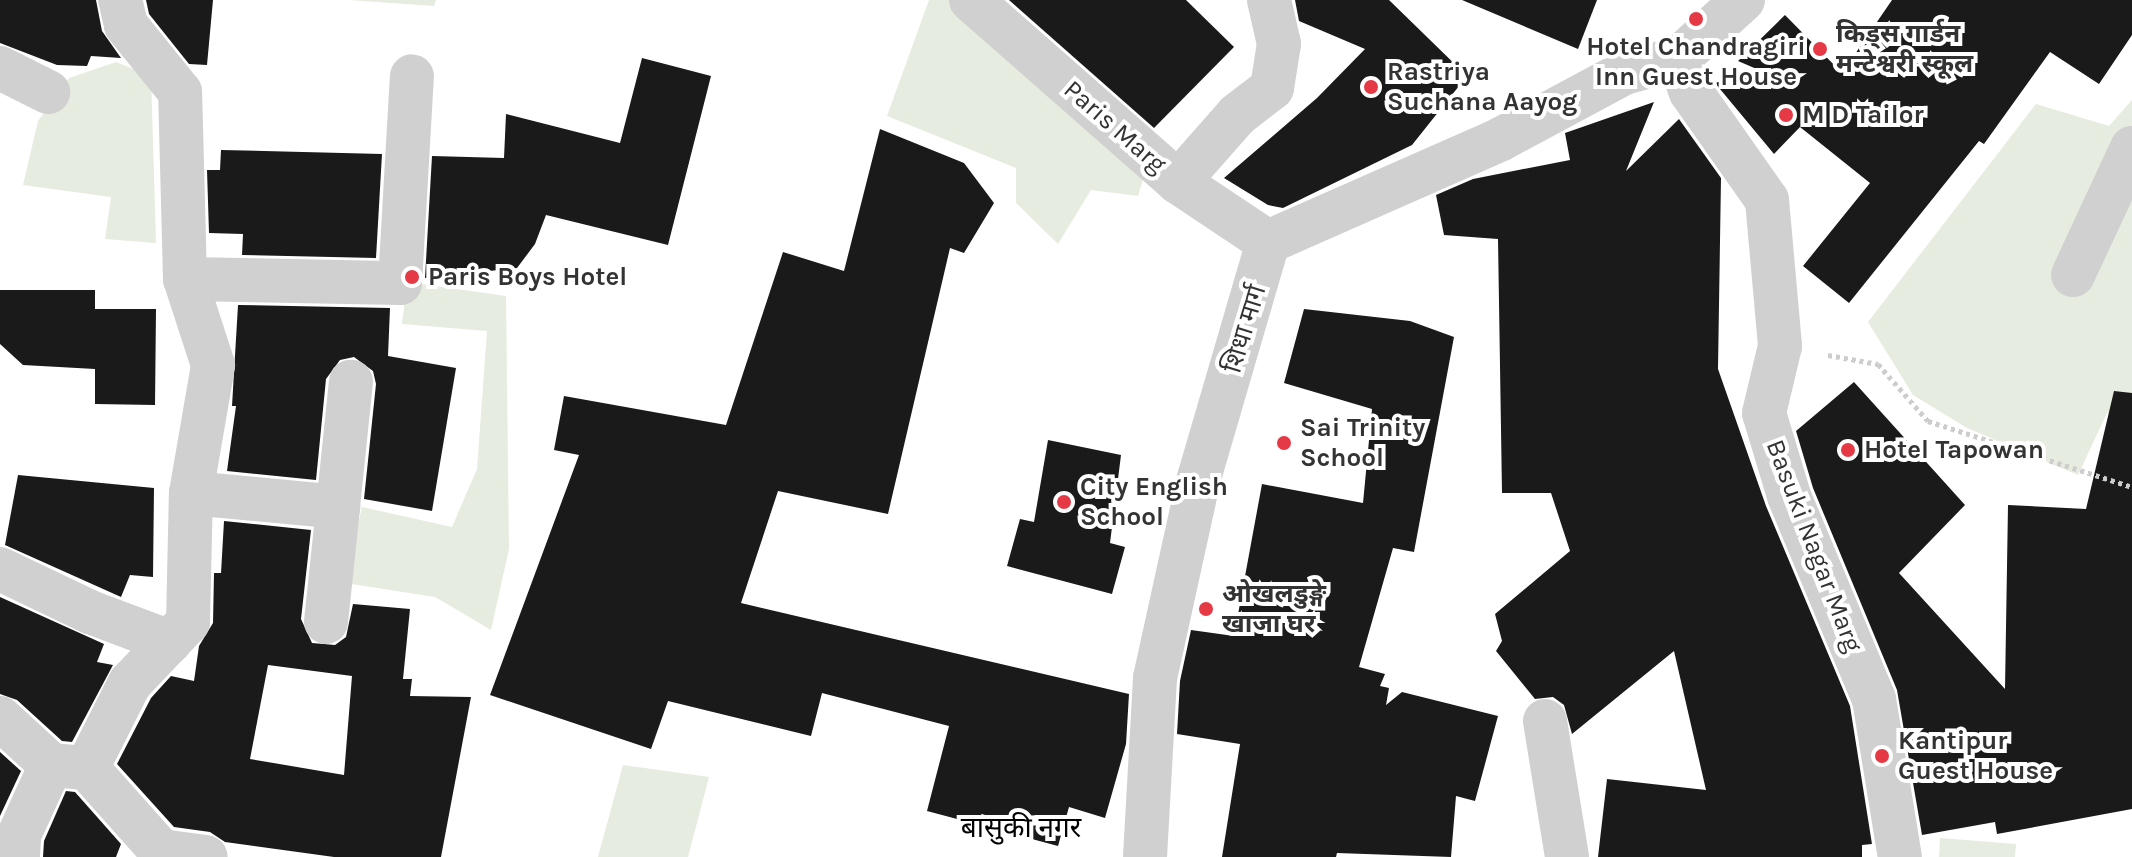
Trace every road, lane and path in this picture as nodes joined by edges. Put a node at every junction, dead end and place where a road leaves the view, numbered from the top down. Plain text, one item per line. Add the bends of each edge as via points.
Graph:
1 (120, 0) edge
2 (971, 0) edge
3 (1269, 0) edge
4 (1743, 0) edge
5 (1679, 58) junction
6 (0, 68) edge
7 (412, 76) dead end
8 (48, 92) dead end
9 (2132, 148) edge
10 (1178, 182) junction
11 (1268, 242) junction
12 (2073, 275) dead end
13 (185, 279) junction
14 (1780, 346) junction
15 (351, 382) dead end
16 (2132, 487) edge
17 (191, 493) junction
18 (338, 507) junction
19 (0, 569) edge
20 (326, 622) dead end
21 (170, 642) junction
22 (0, 718) edge
23 (1545, 721) dead end
24 (69, 767) junction
25 (18, 857) edge
26 (206, 857) edge
27 (1145, 857) edge
28 (1567, 857) edge
29 (1900, 857) edge

1 - 13 street via 126,25 180,92
2 - 10 street, Paris Marg
3 - 10 street via 1279,44 1272,88 1237,115
4 - 5 street
5 - 11 street via 1624,73 1501,139
5 - 14 street, Basuki Nagar Marg via 1691,92 1767,200
6 - 8 street
7 - 13 street via 400,283
9 - 12 street
10 - 11 street, Paris Marg
11 - 27 street, शिधा मार्ग via 1199,478 1155,678
13 - 17 street via 213,365
14 - 16 path via 1878,364 1928,421
14 - 29 street, Basuki Nagar Marg via 1764,413 1789,496 1874,699
15 - 18 street
17 - 18 street
17 - 21 street via 188,622
18 - 20 street
19 - 21 street
21 - 24 street via 130,683
22 - 24 street
23 - 28 street
24 - 25 street via 19,835
24 - 26 street via 161,851

